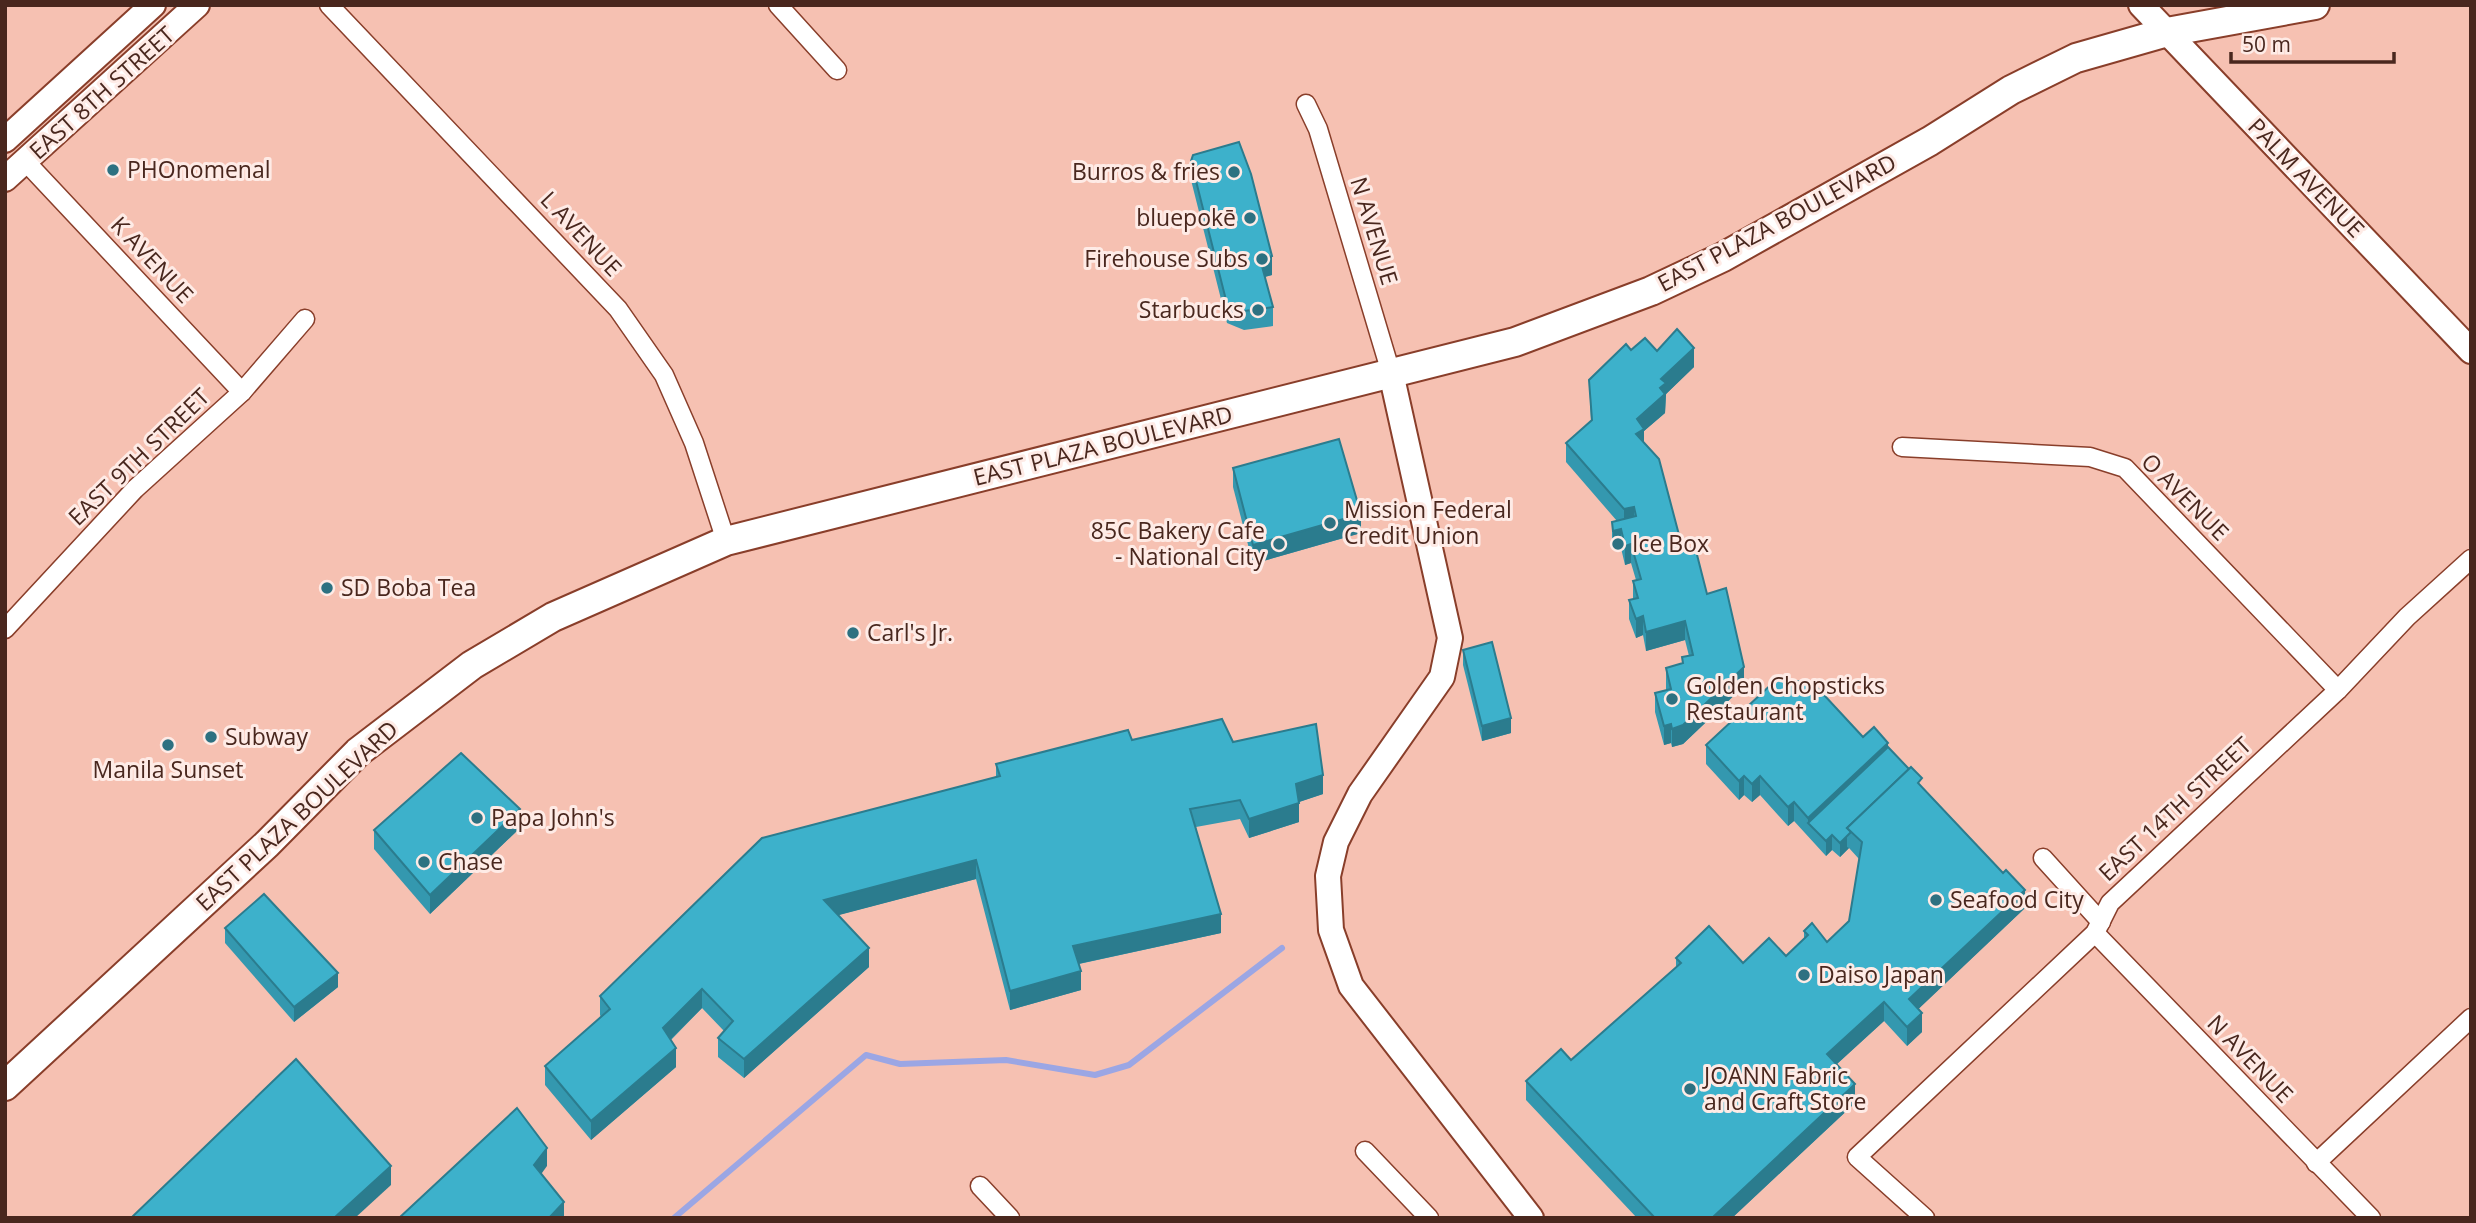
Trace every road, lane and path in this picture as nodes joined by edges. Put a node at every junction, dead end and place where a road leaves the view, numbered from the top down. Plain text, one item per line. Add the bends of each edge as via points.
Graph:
1 (153, 5) edge
2 (197, 5) edge
3 (330, 5) edge
4 (778, 5) edge
5 (2141, 5) edge
6 (2315, 5) edge
7 (2167, 32) junction
8 (837, 70) dead end
9 (1307, 104) dead end
10 (5, 140) edge
11 (26, 162) junction
12 (5, 179) edge
13 (305, 319) dead end
14 (2471, 351) edge
15 (1391, 373) junction
16 (242, 392) junction
17 (1902, 447) dead end
18 (726, 541) junction
19 (2471, 559) edge
20 (5, 629) edge
21 (2338, 690) junction
22 (2043, 858) dead end
23 (2098, 928) junction
24 (2471, 1018) edge
25 (5, 1086) edge
26 (1364, 1151) dead end
27 (2316, 1163) junction
28 (980, 1186) dead end
29 (1010, 1218) edge
30 (1429, 1218) edge
31 (1531, 1218) edge
32 (1925, 1218) edge
33 (2371, 1218) edge

1 - 10 street, EAST 8TH STREET
2 - 11 street, EAST 8TH STREET
3 - 18 street, L AVENUE via 618,309 664,375 694,443
4 - 8 street
5 - 7 street, PALM AVENUE
6 - 7 main road, EAST PLAZA BOULEVARD
7 - 14 street, PALM AVENUE
7 - 15 main road, EAST PLAZA BOULEVARD via 2076,58 2011,90 1723,257 1651,291 1515,342
9 - 15 street, N AVENUE
11 - 12 street, EAST 8TH STREET
11 - 16 street, K AVENUE
13 - 16 street, EAST 9TH STREET
15 - 18 main road, EAST PLAZA BOULEVARD
15 - 31 street via 1450,638 1442,677 1360,794 1336,842 1328,876 1331,930 1351,986
16 - 20 street, EAST 9TH STREET via 135,489
17 - 21 street, O AVENUE via 2090,457 2126,468
18 - 25 main road, EAST PLAZA BOULEVARD via 553,617 472,666 392,725
19 - 21 street, EAST 14TH STREET via 2407,617
21 - 23 street, EAST 14TH STREET via 2110,903
22 - 23 street, N AVENUE
23 - 27 street, N AVENUE
23 - 32 street, EAST 14TH STREET via 1857,1157
24 - 27 street
26 - 30 street
27 - 33 street, N AVENUE
28 - 29 street

